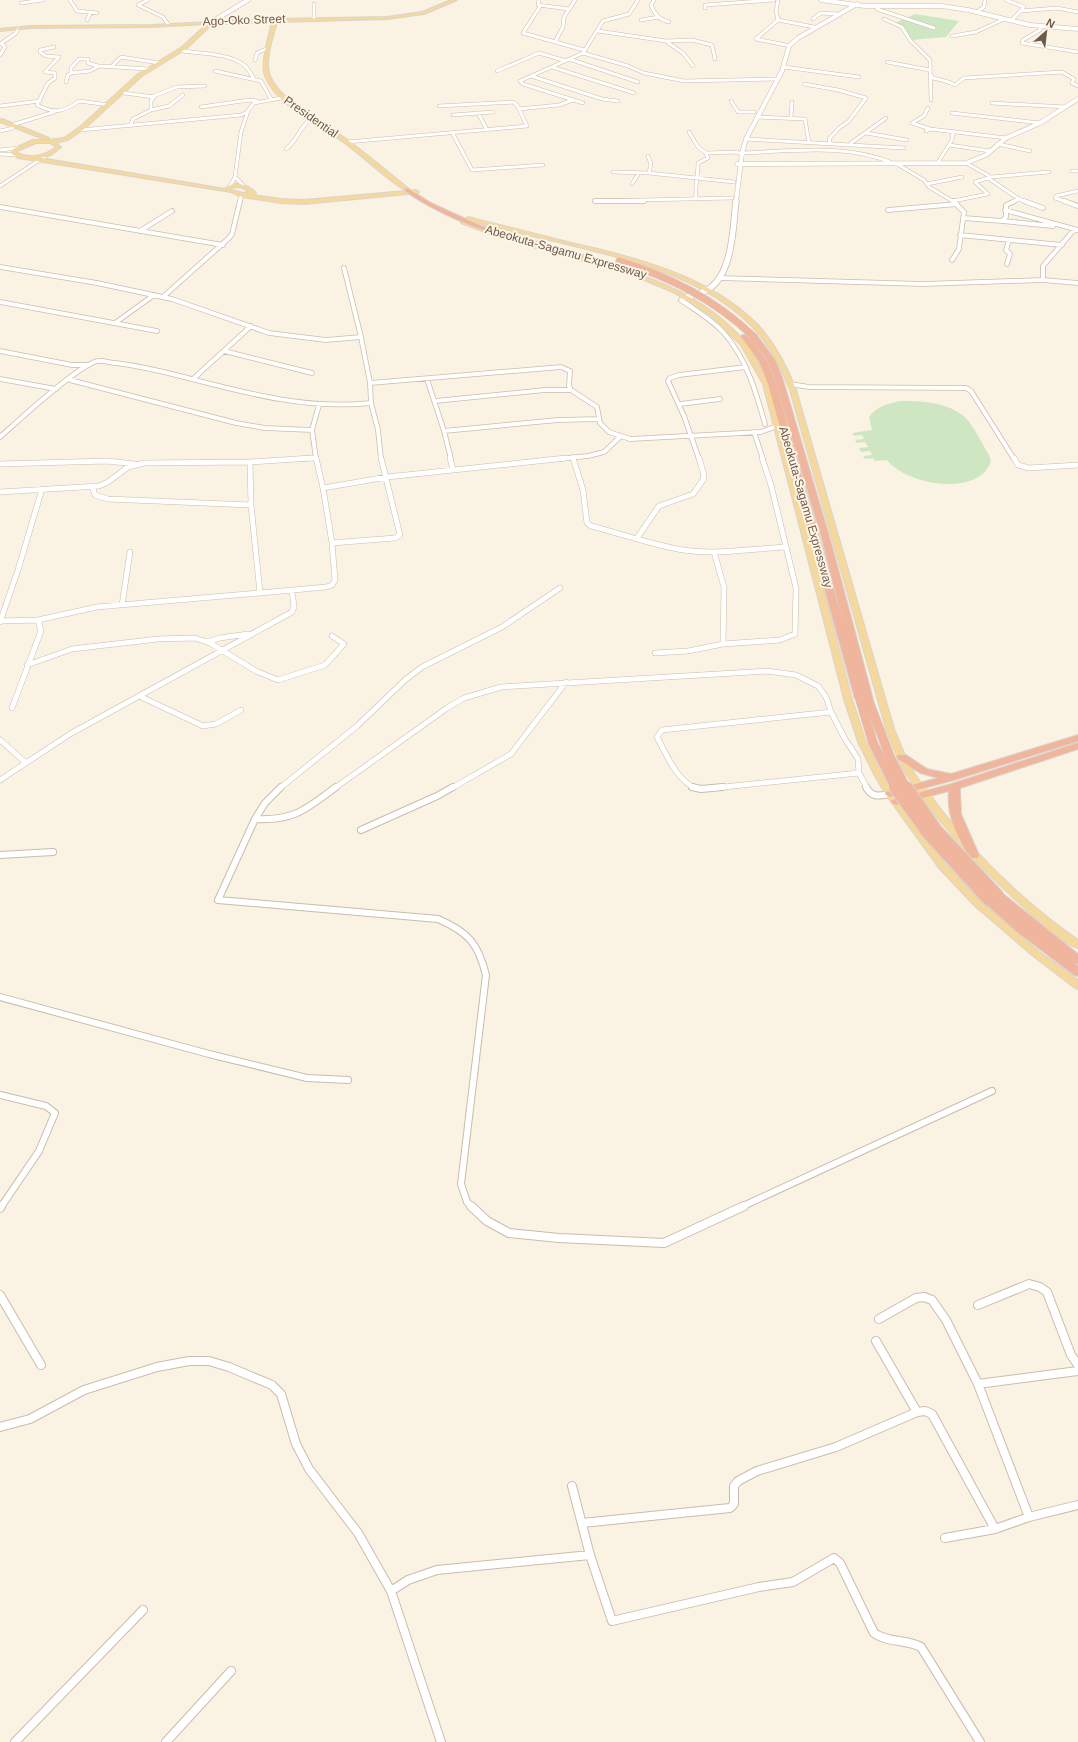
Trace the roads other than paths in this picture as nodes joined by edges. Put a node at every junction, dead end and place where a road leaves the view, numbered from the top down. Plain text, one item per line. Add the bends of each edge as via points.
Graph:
1 (43, 0) edge
2 (70, 0) edge
3 (148, 0) edge
4 (248, 0) edge
5 (449, 0) edge
6 (455, 0) edge
7 (539, 0) edge
8 (575, 0) edge
9 (638, 0) edge
10 (654, 0) edge
11 (774, 0) edge
12 (778, 0) edge
13 (821, 0) edge
14 (985, 0) edge
15 (1006, 0) edge
16 (831, 1) edge
17 (740, 2) junction
18 (21, 3) dead end
19 (314, 4) dead end
20 (854, 4) edge
21 (541, 5) junction
22 (877, 6) junction
23 (705, 8) dead end
24 (743, 8) dead end
25 (569, 9) junction
26 (1021, 10) junction
27 (978, 11) junction
28 (91, 12) junction
29 (97, 12) dead end
30 (1078, 12) edge
31 (837, 14) junction
32 (896, 14) junction
33 (659, 17) junction
34 (314, 18) junction
35 (813, 19) dead end
36 (1004, 19) junction
37 (87, 20) dead end
38 (641, 20) dead end
39 (778, 20) junction
40 (1012, 20) junction
41 (277, 21) junction
42 (215, 22) junction
43 (669, 22) dead end
44 (168, 24) junction
45 (1041, 26) junction
46 (31, 27) junction
47 (814, 27) junction
48 (18, 28) junction
49 (37, 28) junction
50 (934, 28) dead end
51 (0, 29) edge
52 (1078, 29) edge
53 (598, 31) junction
54 (952, 36) dead end
55 (666, 41) junction
56 (555, 42) junction
57 (1, 44) edge
58 (786, 45) junction
59 (54, 46) dead end
60 (268, 48) junction
61 (183, 51) junction
62 (584, 51) junction
63 (1078, 52) edge
64 (0, 55) edge
65 (715, 58) dead end
66 (255, 60) dead end
67 (568, 60) junction
68 (887, 62) dead end
69 (160, 63) junction
70 (98, 66) junction
71 (112, 66) junction
72 (693, 66) dead end
73 (552, 67) junction
74 (149, 69) junction
75 (781, 69) junction
76 (930, 70) junction
77 (215, 71) dead end
78 (497, 71) dead end
79 (71, 74) junction
80 (930, 75) junction
81 (531, 76) junction
82 (68, 77) junction
83 (858, 77) dead end
84 (55, 78) junction
85 (776, 79) junction
86 (255, 80) junction
87 (66, 82) dead end
88 (638, 82) dead end
89 (804, 84) dead end
90 (205, 86) dead end
91 (1078, 86) edge
92 (124, 93) junction
93 (634, 93) dead end
94 (183, 95) dead end
95 (151, 97) junction
96 (284, 97) junction
97 (272, 99) junction
98 (1078, 99) edge
99 (573, 100) junction
100 (931, 100) dead end
101 (40, 101) junction
102 (257, 101) junction
103 (618, 101) dead end
104 (731, 101) dead end
105 (792, 102) dead end
106 (583, 103) dead end
107 (992, 103) dead end
108 (109, 105) junction
109 (0, 106) edge
110 (439, 106) dead end
111 (201, 107) dead end
112 (1066, 107) junction
113 (928, 108) dead end
114 (519, 109) junction
115 (152, 110) junction
116 (248, 111) junction
117 (54, 112) junction
118 (493, 112) dead end
119 (754, 112) junction
120 (478, 113) junction
121 (952, 113) dead end
122 (453, 115) dead end
123 (757, 117) junction
124 (311, 118) junction
125 (750, 118) dead end
126 (791, 118) junction
127 (886, 118) dead end
128 (0, 122) edge
129 (1040, 124) junction
130 (130, 125) junction
131 (12, 126) junction
132 (746, 126) dead end
133 (84, 129) junction
134 (487, 130) junction
135 (0, 131) edge
136 (953, 131) junction
137 (689, 132) dead end
138 (866, 133) junction
139 (453, 134) junction
140 (1006, 138) junction
141 (746, 139) junction
142 (907, 140) dead end
143 (35, 141) junction
144 (50, 141) junction
145 (349, 142) junction
146 (830, 142) junction
147 (809, 143) junction
148 (851, 143) junction
149 (998, 144) junction
150 (949, 145) junction
151 (59, 146) junction
152 (19, 148) junction
153 (904, 148) dead end
154 (286, 149) dead end
155 (0, 150) edge
156 (990, 151) junction
157 (1030, 151) dead end
158 (706, 153) junction
159 (739, 153) junction
160 (0, 154) edge
161 (16, 155) junction
162 (47, 155) junction
163 (648, 156) dead end
164 (23, 157) junction
165 (38, 161) junction
166 (31, 162) junction
167 (966, 163) junction
168 (739, 164) junction
169 (896, 164) junction
170 (937, 164) junction
171 (543, 165) dead end
172 (1072, 171) dead end
173 (1078, 171) edge
174 (614, 172) dead end
175 (1049, 172) dead end
176 (639, 173) junction
177 (649, 173) junction
178 (235, 176) junction
179 (962, 177) dead end
180 (989, 178) junction
181 (698, 179) junction
182 (734, 182) junction
183 (632, 184) dead end
184 (927, 184) junction
185 (0, 186) edge
186 (243, 186) junction
187 (230, 189) junction
188 (411, 191) junction
189 (1078, 191) edge
190 (253, 192) junction
191 (244, 195) junction
192 (696, 198) junction
193 (732, 198) junction
194 (1018, 199) junction
195 (595, 201) dead end
196 (953, 201) junction
197 (957, 204) junction
198 (1078, 206) edge
199 (0, 207) edge
200 (1043, 208) dead end
201 (888, 210) dead end
202 (1005, 210) junction
203 (172, 211) dead end
204 (964, 218) junction
205 (466, 220) junction
206 (1002, 221) junction
207 (1062, 226) junction
208 (140, 231) junction
209 (960, 235) junction
210 (1009, 240) junction
211 (223, 245) junction
212 (1062, 245) junction
213 (952, 260) dead end
214 (1007, 264) dead end
215 (0, 267) edge
216 (344, 268) dead end
217 (719, 278) junction
218 (1043, 280) junction
219 (1078, 283) edge
220 (703, 289) junction
221 (154, 295) junction
222 (163, 297) junction
223 (683, 297) junction
224 (0, 302) edge
225 (114, 323) junction
226 (251, 326) junction
227 (157, 331) dead end
228 (749, 336) junction
229 (361, 337) junction
230 (0, 351) edge
231 (224, 351) junction
232 (88, 365) junction
233 (746, 367) junction
234 (312, 373) dead end
235 (0, 379) edge
236 (193, 379) junction
237 (427, 379) junction
238 (70, 380) junction
239 (370, 383) junction
240 (792, 387) junction
241 (56, 389) junction
242 (571, 390) junction
243 (720, 399) dead end
244 (435, 401) junction
245 (371, 403) junction
246 (680, 404) junction
247 (318, 405) junction
248 (599, 419) junction
249 (765, 424) dead end
250 (777, 426) junction
251 (312, 430) junction
252 (444, 431) junction
253 (754, 432) junction
254 (762, 432) junction
255 (692, 436) junction
256 (780, 436) junction
257 (0, 437) edge
258 (620, 437) junction
259 (573, 457) junction
260 (316, 458) junction
261 (279, 460) junction
262 (250, 462) junction
263 (0, 464) edge
264 (137, 464) junction
265 (1078, 465) edge
266 (317, 467) junction
267 (453, 470) junction
268 (387, 477) junction
269 (92, 486) junction
270 (323, 488) junction
271 (42, 489) junction
272 (0, 492) edge
273 (251, 505) junction
274 (637, 538) junction
275 (830, 539) junction
276 (811, 540) junction
277 (332, 543) junction
278 (785, 547) junction
279 (130, 552) dead end
280 (714, 552) junction
281 (560, 588) dead end
282 (292, 590) junction
283 (260, 593) junction
284 (122, 605) junction
285 (38, 620) junction
286 (0, 622) edge
287 (252, 634) junction
288 (332, 636) dead end
289 (207, 642) junction
290 (723, 644) junction
291 (223, 650) junction
292 (655, 653) dead end
293 (27, 665) junction
294 (566, 682) junction
295 (139, 696) junction
296 (864, 699) junction
297 (12, 708) dead end
298 (241, 710) dead end
299 (831, 712) junction
300 (1078, 738) edge
301 (0, 740) edge
302 (1078, 746) edge
303 (902, 756) junction
304 (24, 762) junction
305 (859, 773) junction
306 (0, 780) edge
307 (953, 782) junction
308 (923, 790) junction
309 (893, 798) junction
310 (255, 819) junction
311 (361, 830) dead end
312 (54, 852) dead end
313 (0, 855) edge
314 (974, 856) junction
315 (993, 898) junction
316 (1078, 945) edge
317 (1078, 960) edge
318 (1078, 972) edge
319 (1078, 985) edge
320 (0, 997) edge
321 (348, 1080) dead end
322 (992, 1091) dead end
323 (0, 1095) edge
324 (0, 1208) edge
325 (0, 1295) edge
326 (978, 1305) dead end
327 (879, 1319) dead end
328 (876, 1341) dead end
329 (41, 1365) dead end
330 (1078, 1365) edge
331 (1078, 1371) edge
332 (978, 1384) junction
333 (916, 1412) junction
334 (0, 1428) edge
335 (572, 1486) dead end
336 (1078, 1505) edge
337 (1029, 1517) junction
338 (582, 1523) junction
339 (995, 1529) junction
340 (944, 1538) dead end
341 (590, 1555) junction
342 (391, 1591) junction
343 (143, 1610) dead end
344 (231, 1671) dead end
345 (15, 1742) edge
346 (166, 1742) edge
347 (441, 1742) edge
348 (980, 1742) edge

1 - 18 street
2 - 28 street via 77,11
3 - 44 street via 138,5 163,17
4 - 42 main road
5 - 34 main road, Ago-Oko Street via 418,12 396,16
6 - 41 main road via 427,12 404,16
7 - 21 street via 538,5
8 - 25 street
9 - 53 street via 629,14 603,21
10 - 33 street via 651,7
11 - 17 street
12 - 39 street
13 - 16 main road
14 - 27 street via 984,7
15 - 26 street via 1022,6 1024,8
16 - 20 main road
16 - 20 main road
17 - 23 street via 705,5
17 - 24 street
19 - 34 street
20 - 22 main road
20 - 27 main road via 931,4
20 - 31 main road
20 - 75 main road via 789,46
21 - 25 street
21 - 56 street via 524,33
22 - 32 street
22 - 36 main road via 942,6
25 - 56 street
26 - 30 street via 1053,7 1069,8
26 - 40 street
27 - 40 main road
28 - 29 street
28 - 37 street
31 - 35 street via 821,13
31 - 47 main road
32 - 50 street
32 - 76 street via 884,19 902,27 908,39 930,60
33 - 38 street
33 - 43 street
34 - 41 main road, Ago-Oko Street
36 - 45 main road
36 - 54 street via 976,32
39 - 47 street
39 - 58 street via 756,39
40 - 52 main road
41 - 42 main road, Ago-Oko Street
41 - 42 main road
41 - 60 main road, Presidential
41 - 96 main road via 270,69 275,84
42 - 44 main road, Ago-Oko Street
42 - 49 main road
42 - 61 main road
42 - 69 main road via 184,48
44 - 49 main road, Ago-Oko Street
45 - 52 main road
45 - 63 street via 1040,30 1022,43
46 - 48 main road
46 - 49 main road
46 - 51 main road
47 - 58 main road via 793,38
48 - 51 main road
48 - 57 street via 16,33
53 - 55 street
53 - 62 street
55 - 65 street via 692,40 712,46
55 - 72 street via 683,53
56 - 62 street
57 - 64 street via 5,47
58 - 75 main road
59 - 84 street via 41,49 40,52 46,56 59,57 46,72 55,73
60 - 66 street via 257,53
60 - 96 main road, Presidential via 265,70 272,85
61 - 86 street via 212,54 241,63
61 - 92 main road via 147,72
62 - 67 street
62 - 85 street via 644,73 684,81
67 - 73 street
67 - 78 street via 538,54
67 - 88 street
68 - 76 street
69 - 71 street via 121,57
69 - 74 main road
70 - 71 street
70 - 79 street via 90,71
70 - 79 street via 88,63 88,59 79,59 71,68
71 - 74 street
73 - 81 street
73 - 93 street
74 - 108 main road
75 - 83 street
75 - 85 main road
76 - 80 street
77 - 86 street
79 - 82 street
80 - 91 street via 955,85 964,78 1062,72 1074,79 1072,83
80 - 100 street
81 - 99 street via 520,83
81 - 103 street via 602,99
82 - 84 street
82 - 87 street
84 - 101 street via 48,83
85 - 119 main road
85 - 123 main road
86 - 97 street via 261,81
89 - 146 street via 866,98 849,121 829,139
90 - 95 street via 173,87
92 - 95 street
92 - 133 main road
94 - 115 street via 169,106
95 - 115 street via 154,97 151,101
96 - 97 main road
96 - 97 main road
96 - 124 main road, Presidential
96 - 145 main road
97 - 102 street
97 - 116 street via 254,103
98 - 112 main road
99 - 106 street
99 - 114 street via 559,105
101 - 109 street
101 - 117 street via 37,105
102 - 111 street
102 - 130 street via 248,105 245,112 239,114
104 - 119 street via 738,112
105 - 126 street
107 - 112 street
108 - 117 street via 79,101 62,113
108 - 133 main road
110 - 114 street via 513,102
112 - 129 main road
113 - 136 street via 924,116 912,123 928,130
114 - 134 street via 527,124 526,127
115 - 130 street via 133,120
116 - 130 street via 234,116
116 - 178 street via 241,132
117 - 131 street
118 - 120 street
119 - 125 main road
120 - 122 street
120 - 134 street
121 - 129 street
123 - 126 street
123 - 141 main road
124 - 145 main road, Presidential
124 - 154 street via 306,122 295,143
126 - 147 street via 805,120
127 - 138 street
128 - 131 main road
129 - 140 main road
130 - 133 street
131 - 135 street
131 - 143 main road via 32,136
131 - 144 main road
132 - 159 main road
133 - 144 main road via 66,139
133 - 151 main road
134 - 139 street
136 - 140 street
136 - 150 street
137 - 158 street via 698,147
138 - 142 street
138 - 148 street
139 - 145 street
139 - 171 street via 472,170
140 - 149 main road
141 - 147 street
141 - 159 main road
143 - 144 main road
143 - 152 main road
144 - 151 main road
145 - 188 main road, Presidential
146 - 147 street
146 - 148 street
148 - 153 street
149 - 156 main road
149 - 157 street
150 - 156 street
150 - 170 street
151 - 162 main road
152 - 155 street
152 - 161 main road via 13,152
156 - 167 main road
158 - 159 street
158 - 181 street via 708,158 698,163
159 - 168 main road
159 - 169 street via 850,152 886,159
160 - 161 street
161 - 164 main road
162 - 164 main road
162 - 165 street
162 - 187 main road via 46,158 52,161
163 - 177 street via 651,164
164 - 166 main road
165 - 166 main road
165 - 187 main road
166 - 185 street
167 - 170 main road
167 - 180 street
168 - 169 main road
168 - 182 main road
168 - 217 main road via 729,255
169 - 170 main road
169 - 184 street
172 - 173 street
174 - 176 street
175 - 180 street
176 - 177 street
176 - 183 street
177 - 181 street
178 - 186 street
178 - 187 street
179 - 184 street
180 - 194 street
180 - 196 street via 975,182 988,194
181 - 182 street
181 - 192 street via 694,190
182 - 193 main road
184 - 196 street
186 - 187 main road
186 - 190 main road
187 - 191 main road
188 - 190 main road via 297,200 266,197
188 - 191 main road via 304,202
188 - 205 highway, Abeokuta-Sagamu Expressway via 444,214
189 - 198 street via 1055,198
190 - 191 main road
191 - 211 street via 237,209 232,234
192 - 193 street
192 - 195 street via 634,203
193 - 220 main road via 722,265
194 - 200 street
194 - 202 street via 1006,205
196 - 197 street
197 - 201 street
197 - 204 street via 964,212
199 - 208 street
202 - 206 street via 1006,218
202 - 207 street
203 - 208 street
204 - 206 street
204 - 209 street
205 - 220 main road via 614,255 646,265
205 - 223 main road via 490,234 622,270
205 - 228 highway, Abeokuta-Sagamu Expressway via 494,232 616,262 651,276 690,294
206 - 207 street
207 - 212 street via 1078,230 1073,231
208 - 211 street
209 - 210 street
209 - 213 street via 959,249
210 - 212 street
210 - 214 street via 1006,250 1010,254
211 - 222 street
212 - 218 street via 1044,266
215 - 221 street
216 - 229 street
217 - 218 street via 923,284
217 - 220 main road
218 - 219 street
220 - 223 main road
220 - 240 main road via 736,309 755,326 781,361
221 - 222 street
221 - 225 street
222 - 226 street
223 - 233 street via 726,336
223 - 250 main road via 726,325 751,353 766,384
224 - 225 street
225 - 227 street
226 - 229 street via 283,336 315,340
226 - 231 street
228 - 275 highway, Abeokuta-Sagamu Expressway via 765,351 776,370
228 - 276 highway, Abeokuta-Sagamu Expressway via 768,371
229 - 239 street
230 - 232 street via 72,365
231 - 234 street
231 - 236 street
232 - 236 street via 98,361 117,362
232 - 238 street
233 - 246 street via 672,376 668,381
233 - 249 street via 756,390
235 - 241 street
236 - 247 street via 251,394
237 - 239 street
237 - 242 street via 561,367 570,371
237 - 244 street
238 - 241 street
238 - 251 street via 236,423 265,428
239 - 245 street
240 - 265 street via 966,388 971,391 1018,465 1029,468
240 - 275 main road
241 - 257 street
242 - 244 street
242 - 248 street via 596,407
243 - 246 street
244 - 252 street
245 - 247 street via 345,406
245 - 268 street via 378,430 380,455
246 - 255 street
247 - 251 street
248 - 252 street via 558,420
248 - 258 street via 604,427
250 - 254 street
250 - 256 main road
251 - 260 street
252 - 267 street
253 - 254 street
253 - 255 street
253 - 278 street via 771,485
254 - 256 street
255 - 258 street via 644,439
255 - 274 street via 704,475 703,480 693,494 659,506
256 - 276 main road
258 - 259 street via 604,452
259 - 267 street
259 - 274 street via 583,490 587,523 599,529
260 - 261 street
260 - 266 street
261 - 262 street
261 - 266 street via 305,462
262 - 264 street
262 - 273 street
263 - 264 street via 107,461
264 - 269 street via 108,482
266 - 270 street
267 - 268 street
268 - 270 street
268 - 277 street via 400,534 395,538
269 - 271 street
269 - 273 street via 95,495 108,500
270 - 277 street
271 - 272 street
271 - 286 street
273 - 283 street
274 - 280 street via 670,548
275 - 296 highway, Abeokuta-Sagamu Expressway
275 - 303 main road via 890,729
276 - 296 highway, Abeokuta-Sagamu Expressway
276 - 309 main road via 848,699 862,742
277 - 282 street via 335,582 329,586
278 - 280 street
278 - 290 street via 796,588 795,634 780,640
279 - 284 street
280 - 290 street via 724,587
281 - 310 street via 502,627 422,667 357,726 276,791
282 - 283 street
282 - 287 street via 292,612
283 - 284 street
284 - 285 street via 98,607
285 - 286 street
285 - 293 street via 41,630
287 - 289 street
287 - 291 street
288 - 291 street via 344,644 325,665 278,680 256,671
289 - 291 street
289 - 293 street via 195,638 128,642 72,650
290 - 292 street via 688,651
291 - 295 street
293 - 297 street
294 - 299 street via 733,672 784,672 818,686 826,697
294 - 310 street via 501,687 464,698 315,802 302,814 277,819
294 - 311 street via 511,754 437,796
295 - 298 street via 203,726 216,724
295 - 304 street
296 - 315 highway, Abeokuta-Sagamu Expressway, bridge via 872,739 879,757 913,813 943,852
299 - 305 street via 858,759
299 - 305 street via 662,730 657,737 671,764 689,786 701,790
300 - 307 highway
301 - 304 street
302 - 307 highway
303 - 307 highway via 924,771
303 - 308 main road
304 - 306 street
305 - 309 street via 869,792 876,796
307 - 308 highway
307 - 314 highway via 953,809
308 - 309 highway
308 - 314 main road
309 - 319 main road via 942,866 978,904 1035,953
310 - 322 street via 218,900 438,919 458,928 474,941 482,955 486,975 461,1184 467,1202 487,1222 509,1233 553,1238 664,1243
312 - 313 street
314 - 316 main road via 1046,922
315 - 317 highway, Abeokuta-Sagamu Expressway
315 - 318 highway, Abeokuta-Sagamu Expressway via 1020,928
320 - 321 street via 216,1056 308,1078
323 - 324 street via 46,1106 55,1113 28,1172
325 - 329 street
326 - 330 street via 1029,1284 1040,1287 1047,1292 1071,1355
327 - 332 street via 916,1298 932,1300 946,1320
328 - 333 street
331 - 332 street
332 - 337 street
333 - 338 street via 836,1447 758,1471 738,1480 734,1486 734,1504 730,1508
333 - 339 street via 925,1411 932,1414
334 - 342 street via 30,1419 84,1390 157,1367 189,1361 208,1361 256,1377 272,1385 281,1394 296,1444 309,1469 358,1533
335 - 338 street
336 - 337 street
337 - 339 street
338 - 341 street
339 - 340 street
341 - 342 street via 437,1570 408,1580
341 - 348 street via 612,1621 759,1587 793,1582 834,1558 838,1560 874,1633 882,1639 913,1643 921,1647
342 - 347 street
343 - 345 street
344 - 346 street

